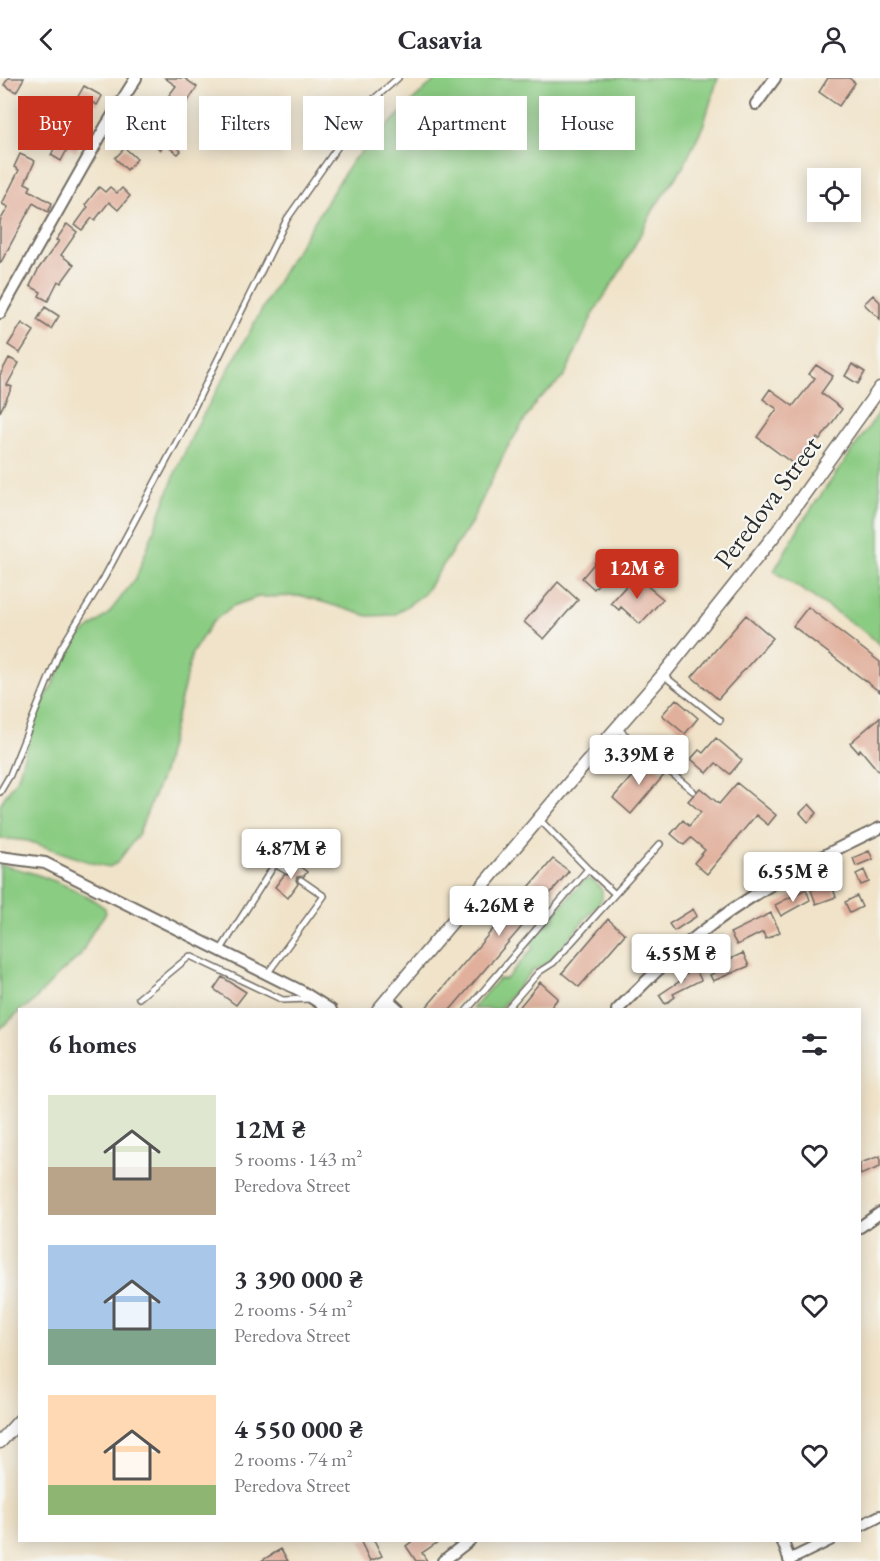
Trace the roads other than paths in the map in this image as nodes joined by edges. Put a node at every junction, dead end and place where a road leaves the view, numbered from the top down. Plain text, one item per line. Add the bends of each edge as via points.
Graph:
1 (136, 78) edge
2 (398, 78) edge
3 (775, 78) edge
4 (756, 104) dead end
5 (0, 314) edge
6 (880, 388) edge
7 (663, 675) junction
8 (720, 720) dead end
9 (617, 728) junction
10 (693, 791) dead end
11 (0, 792) edge
12 (539, 819) junction
13 (880, 828) edge
14 (660, 844) dead end
15 (0, 857) edge
16 (588, 869) junction
17 (287, 872) dead end
18 (301, 880) dead end
19 (615, 894) junction
20 (220, 951) junction
21 (267, 974) junction
22 (140, 998) dead end
23 (314, 999) junction
24 (387, 999) junction
25 (328, 1008) edge
26 (380, 1008) edge
27 (397, 1008) edge
28 (469, 1008) edge
29 (508, 1008) edge
30 (619, 1008) edge
31 (880, 1213) edge
32 (861, 1226) edge
33 (18, 1422) edge
34 (0, 1442) edge
35 (880, 1516) edge
36 (861, 1526) edge
37 (467, 1542) edge
38 (783, 1542) edge
39 (826, 1542) edge
40 (443, 1561) edge
41 (790, 1561) edge

1 - 5 street
2 - 11 lane via 367,105 287,219 183,430 104,578 61,648
3 - 4 street
6 - 7 street, Peredova Street via 777,532
7 - 8 lane
7 - 9 street, Peredova Street
9 - 10 lane
9 - 12 street, Peredova Street
12 - 16 lane
12 - 24 street, Peredova Street
13 - 30 street via 827,853 697,935
14 - 19 lane
15 - 20 street via 45,863
16 - 19 lane
16 - 28 lane
17 - 20 lane via 275,864
18 - 21 lane via 324,896
19 - 29 lane
20 - 21 street
21 - 23 street
22 - 23 lane via 190,956 283,1000
23 - 25 street
24 - 26 street, Peredova Street
24 - 27 street
31 - 32 street
33 - 34 street
35 - 36 street
37 - 40 street
38 - 41 street
39 - 41 street

